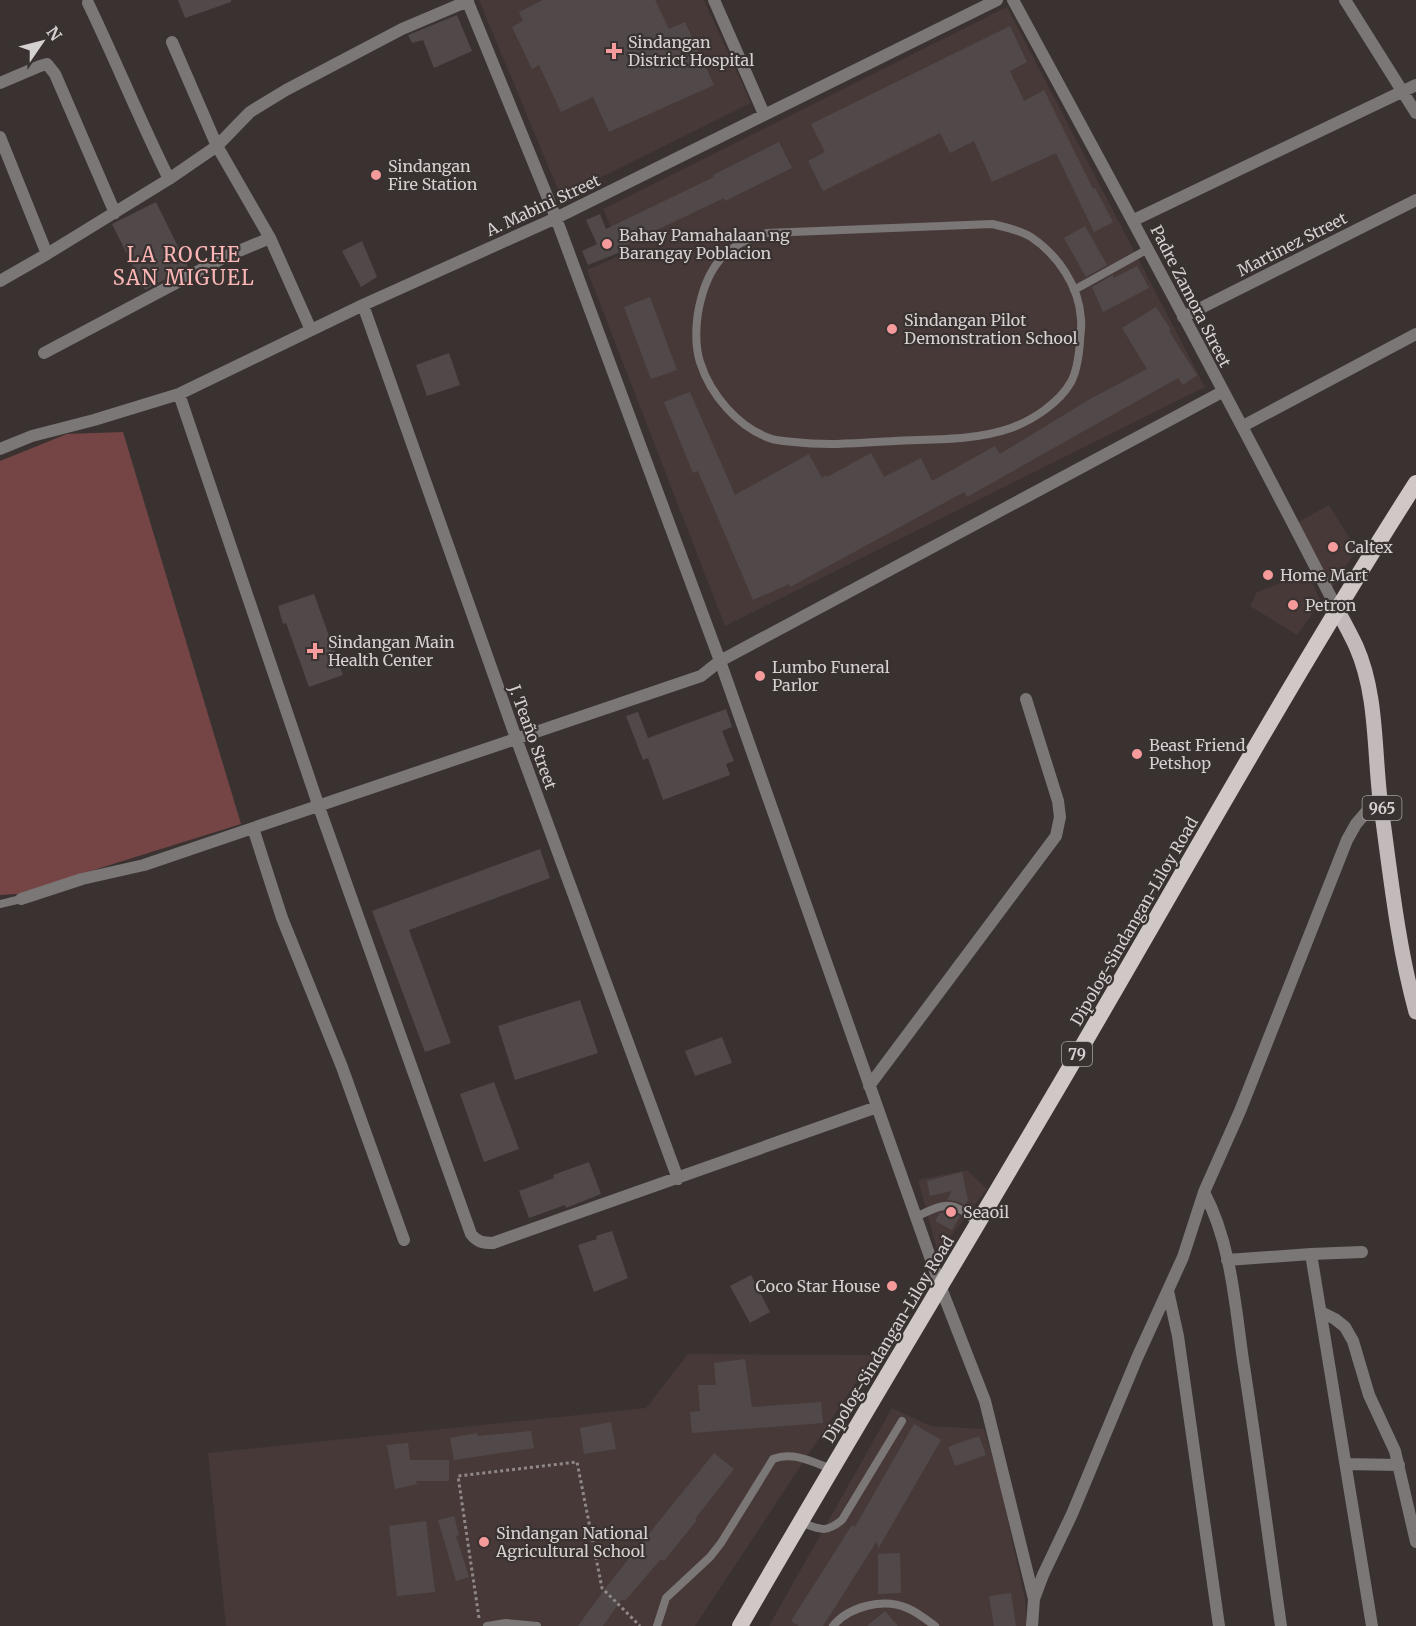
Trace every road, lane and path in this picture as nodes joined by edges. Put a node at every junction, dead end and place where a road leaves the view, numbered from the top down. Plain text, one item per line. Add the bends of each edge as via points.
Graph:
1 (714, 0) edge
2 (997, 0) edge
3 (1012, 0) edge
4 (1345, 0) edge
5 (468, 1) edge
6 (88, 3) dead end
7 (172, 42) dead end
8 (0, 82) edge
9 (1416, 85) edge
10 (1402, 92) junction
11 (1416, 113) edge
12 (764, 114) junction
13 (0, 137) edge
14 (217, 146) junction
15 (169, 179) junction
16 (1416, 201) edge
17 (115, 213) junction
18 (556, 218) junction
19 (1134, 220) junction
20 (270, 238) junction
21 (1148, 249) junction
22 (47, 254) junction
23 (0, 280) edge
24 (1074, 290) junction
25 (363, 305) junction
26 (1183, 317) junction
27 (311, 330) junction
28 (1416, 334) edge
29 (44, 352) dead end
30 (1222, 392) junction
31 (179, 394) junction
32 (1243, 426) junction
33 (0, 449) edge
34 (1416, 483) edge
35 (1337, 609) junction
36 (720, 662) junction
37 (1026, 699) dead end
38 (516, 738) junction
39 (1380, 796) junction
40 (319, 807) junction
41 (253, 828) junction
42 (21, 899) joint
43 (0, 904) edge
44 (1416, 1012) edge
45 (869, 1086) junction
46 (877, 1107) junction
47 (678, 1179) junction
48 (1204, 1192) junction
49 (916, 1217) junction
50 (978, 1225) junction
51 (404, 1239) dead end
52 (1362, 1252) dead end
53 (1311, 1254) junction
54 (1227, 1260) junction
55 (941, 1288) junction
56 (1168, 1291) junction
57 (1321, 1312) junction
58 (902, 1421) dead end
59 (1346, 1464) junction
60 (1399, 1465) junction
61 (831, 1469) junction
62 (800, 1522) junction
63 (1416, 1542) edge
64 (1034, 1599) junction
65 (480, 1626) edge
66 (487, 1626) edge
67 (537, 1626) edge
68 (640, 1626) edge
69 (657, 1626) edge
70 (740, 1626) edge
71 (833, 1626) edge
72 (935, 1626) edge
73 (1032, 1626) edge
74 (1219, 1626) edge
75 (1281, 1626) edge
76 (1372, 1626) edge

1 - 12 street
2 - 12 street, A. Mabini Street
3 - 19 street, Padre Zamora Street
4 - 10 street
5 - 14 street via 402,29 286,90 250,112
5 - 18 street
6 - 15 street
7 - 14 street
8 - 17 street via 49,66
9 - 10 street
10 - 11 street
10 - 19 street
12 - 18 street, A. Mabini Street
13 - 22 street
14 - 15 street
14 - 20 street
15 - 17 street
16 - 26 street, Martinez Street
17 - 22 street
18 - 25 street, A. Mabini Street
18 - 36 street
19 - 21 street, Padre Zamora Street
20 - 27 street
20 - 29 street
21 - 24 lane
21 - 26 street, Padre Zamora Street
22 - 23 street
24 - 24 lane via 1082,319 1071,381 1053,403 1028,420 976,437 820,445 772,439 730,412 699,360 698,308 715,264 729,249 767,233 992,224 1029,236 1046,249 1063,267
25 - 27 street, A. Mabini Street
25 - 38 street, J. Teaño Street
26 - 30 street, Padre Zamora Street
27 - 31 street, A. Mabini Street
28 - 32 street
30 - 32 street, Padre Zamora Street
30 - 36 street
31 - 33 street, A. Mabini Street via 32,436
31 - 40 street
32 - 35 street, Padre Zamora Street
34 - 35 highway, Dipolog-Sindangan-Liloy Road / 79
35 - 39 main road, 965 via 1356,647 1369,693
35 - 50 highway, Dipolog-Sindangan-Liloy Road / 79
36 - 38 street via 701,676
36 - 45 street
37 - 45 street via 1058,801 1056,836
38 - 40 street
38 - 47 street, J. Teaño Street
39 - 44 main road, 965
39 - 48 street via 1347,840
40 - 41 street
40 - 47 street via 475,1240 493,1243
41 - 42 street via 144,865 82,879
41 - 51 street via 282,918 342,1067
42 - 43 lane
45 - 46 street
46 - 47 street
46 - 49 street
48 - 54 street
48 - 56 street
49 - 50 lane via 949,1205 962,1208
49 - 55 street
50 - 55 highway, Dipolog-Sindangan-Liloy Road / 79
52 - 53 street
53 - 54 street
53 - 57 street
54 - 75 street
55 - 61 highway, Dipolog-Sindangan-Liloy Road / 79
55 - 64 street via 985,1401
56 - 64 street
56 - 74 street via 1178,1336
57 - 59 street
57 - 60 street via 1345,1327 1353,1341 1369,1395
58 - 62 lane via 842,1520 823,1530
59 - 60 street
59 - 76 street
60 - 63 street
61 - 62 highway, Dipolog-Sindangan-Liloy Road / 79
61 - 69 lane via 792,1456 773,1459 721,1543 666,1598
62 - 70 highway, Dipolog-Sindangan-Liloy Road / 79
64 - 73 street
65 - 68 path via 458,1476 577,1462 602,1588
66 - 67 lane
71 - 72 lane via 860,1608 883,1603 907,1608

